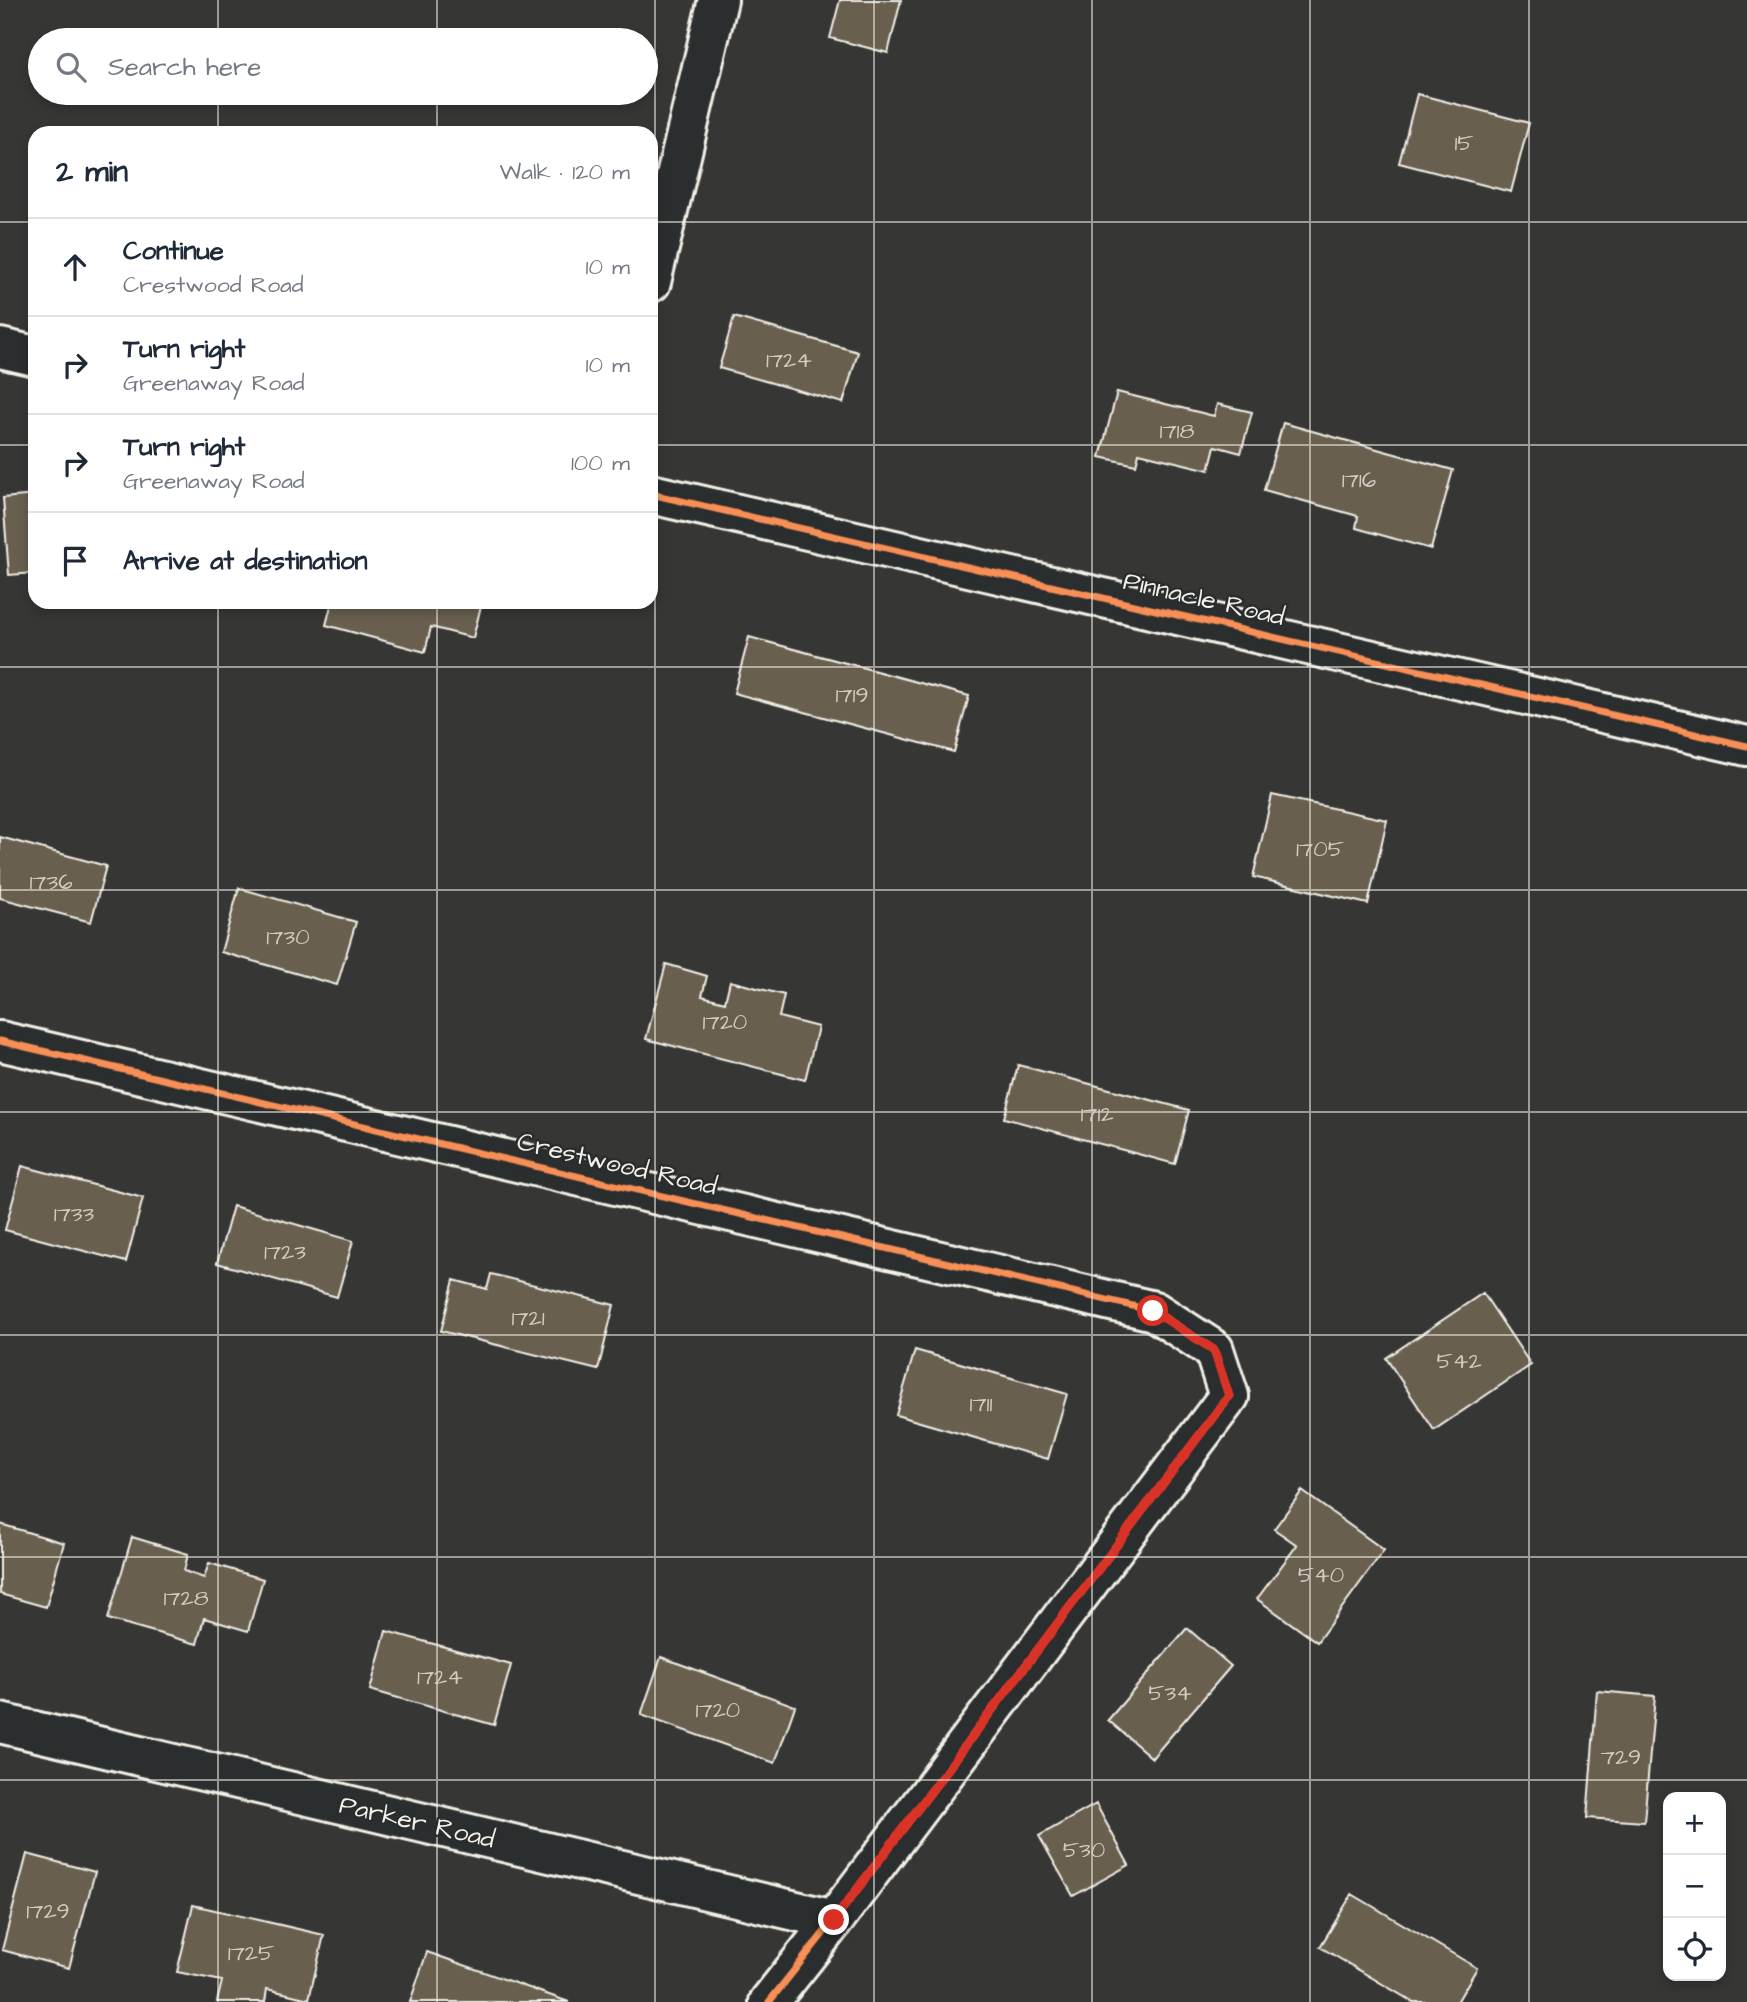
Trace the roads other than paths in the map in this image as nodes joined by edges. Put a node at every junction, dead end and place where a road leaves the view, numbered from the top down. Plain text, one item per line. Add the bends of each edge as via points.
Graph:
1 (718, 0) edge
2 (658, 253) edge
3 (0, 348) edge
4 (28, 354) edge
5 (658, 496) edge
6 (1747, 746) edge
7 (0, 1041) edge
8 (0, 1723) edge
9 (834, 1920) junction
10 (769, 2002) edge

1 - 2 street
3 - 4 street
5 - 6 street, Pinnacle Road
7 - 9 street, Crestwood Road via 1153,1311 1214,1350 1229,1396
8 - 9 street, Parker Road
9 - 10 street

